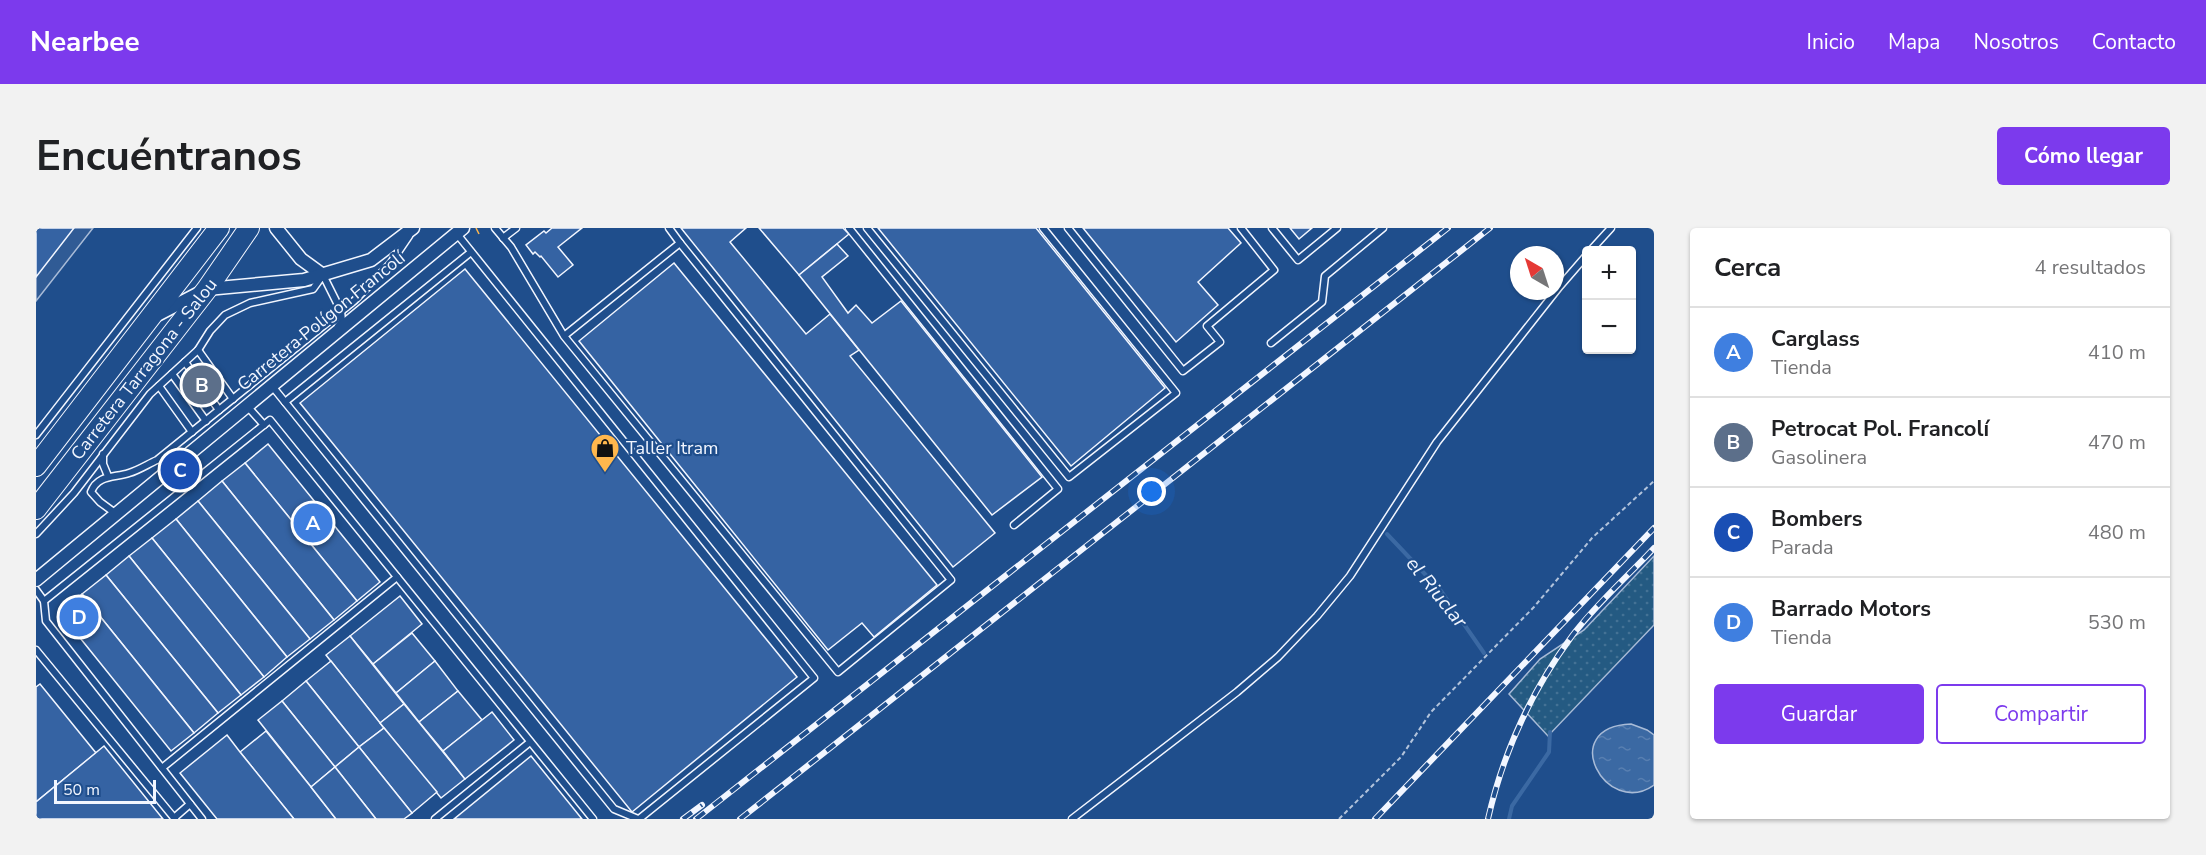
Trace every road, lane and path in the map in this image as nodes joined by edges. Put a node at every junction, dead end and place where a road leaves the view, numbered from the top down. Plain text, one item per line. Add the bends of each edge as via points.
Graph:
1 (197, 228) edge
2 (219, 228) edge
3 (249, 228) edge
4 (276, 228) edge
5 (414, 228) edge
6 (495, 228) edge
7 (516, 228) edge
8 (669, 228) edge
9 (849, 228) edge
10 (867, 228) edge
11 (1043, 228) edge
12 (1068, 228) edge
13 (1241, 228) edge
14 (1272, 228) edge
15 (1337, 228) edge
16 (1383, 228) edge
17 (1611, 228) edge
18 (460, 231) edge
19 (503, 238) junction
20 (680, 243) junction
21 (1595, 246) edge
22 (471, 252) junction
23 (1582, 262) edge
24 (323, 275) junction
25 (207, 289) junction
26 (341, 311) junction
27 (146, 322) junction
28 (564, 336) junction
29 (324, 342) junction
30 (1272, 343) dead end
31 (198, 350) junction
32 (185, 362) junction
33 (172, 374) junction
34 (271, 385) junction
35 (159, 386) junction
36 (233, 399) junction
37 (285, 402) junction
38 (247, 405) junction
39 (219, 410) junction
40 (206, 421) junction
41 (264, 425) junction
42 (192, 432) junction
43 (36, 435) edge
44 (103, 454) junction
45 (36, 466) edge
46 (108, 476) junction
47 (1654, 481) edge
48 (36, 509) edge
49 (115, 513) junction
50 (1014, 525) dead end
51 (36, 534) edge
52 (397, 577) junction
53 (36, 580) edge
54 (36, 590) edge
55 (44, 601) junction
56 (36, 650) edge
57 (530, 742) junction
58 (162, 768) junction
59 (190, 804) junction
60 (175, 818) edge
61 (202, 819) edge
62 (435, 819) edge
63 (593, 819) edge
64 (639, 819) edge
65 (1071, 819) edge
66 (1339, 819) edge

1 - 43 lane
2 - 27 main road, Carretera Tarragona - Salou
3 - 25 main road, Carretera Tarragona - Salou
4 - 24 street via 301,259
5 - 24 street, Carretera Polígon Francolí via 371,260
5 - 26 lane via 390,264
6 - 19 lane
7 - 19 lane
8 - 20 lane
9 - 50 lane via 1058,489
10 - 11 lane via 1069,477 1176,393
12 - 13 lane via 1183,371 1220,342 1207,326 1274,270
14 - 15 lane via 1298,260
16 - 30 lane via 1325,276 1322,302
17 - 21 lane
18 - 22 lane
18 - 29 street, Carretera Polígon Francolí
19 - 28 lane
20 - 28 lane
20 - 28 lane via 951,579 838,672
22 - 37 lane
22 - 64 lane via 814,678
23 - 65 lane via 1477,388 1350,576 1317,616 1237,692
24 - 25 street, Carretera Polígon Francolí
24 - 26 lane
24 - 31 lane via 313,289 250,303 225,315
25 - 27 street, Carretera Polígon Francolí
25 - 48 main road, Carretera Tarragona - Salou
26 - 29 lane via 342,321
26 - 36 lane
27 - 45 main road, Carretera Tarragona - Salou
29 - 34 street, Carretera Polígon Francolí
31 - 32 lane
31 - 36 lane
32 - 33 lane
32 - 39 lane
33 - 35 lane
33 - 40 lane
34 - 37 lane
34 - 38 street, Carretera Polígon Francolí
35 - 42 lane
35 - 44 lane
36 - 39 lane
37 - 64 lane via 614,808
38 - 41 lane
38 - 49 street, Carretera Polígon Francolí
39 - 40 lane
40 - 42 lane
41 - 52 lane via 270,420
41 - 55 lane
42 - 46 lane via 157,460 127,474
44 - 46 lane
44 - 51 lane
46 - 49 lane via 94,484 91,492
47 - 66 path via 1592,538 1534,607 1431,712 1401,757
49 - 53 street, Carretera Polígon Francolí
52 - 57 lane
52 - 58 lane
54 - 55 lane
55 - 58 lane via 46,621
56 - 60 lane
57 - 62 lane
57 - 63 lane
58 - 59 lane
59 - 60 lane
59 - 61 lane

